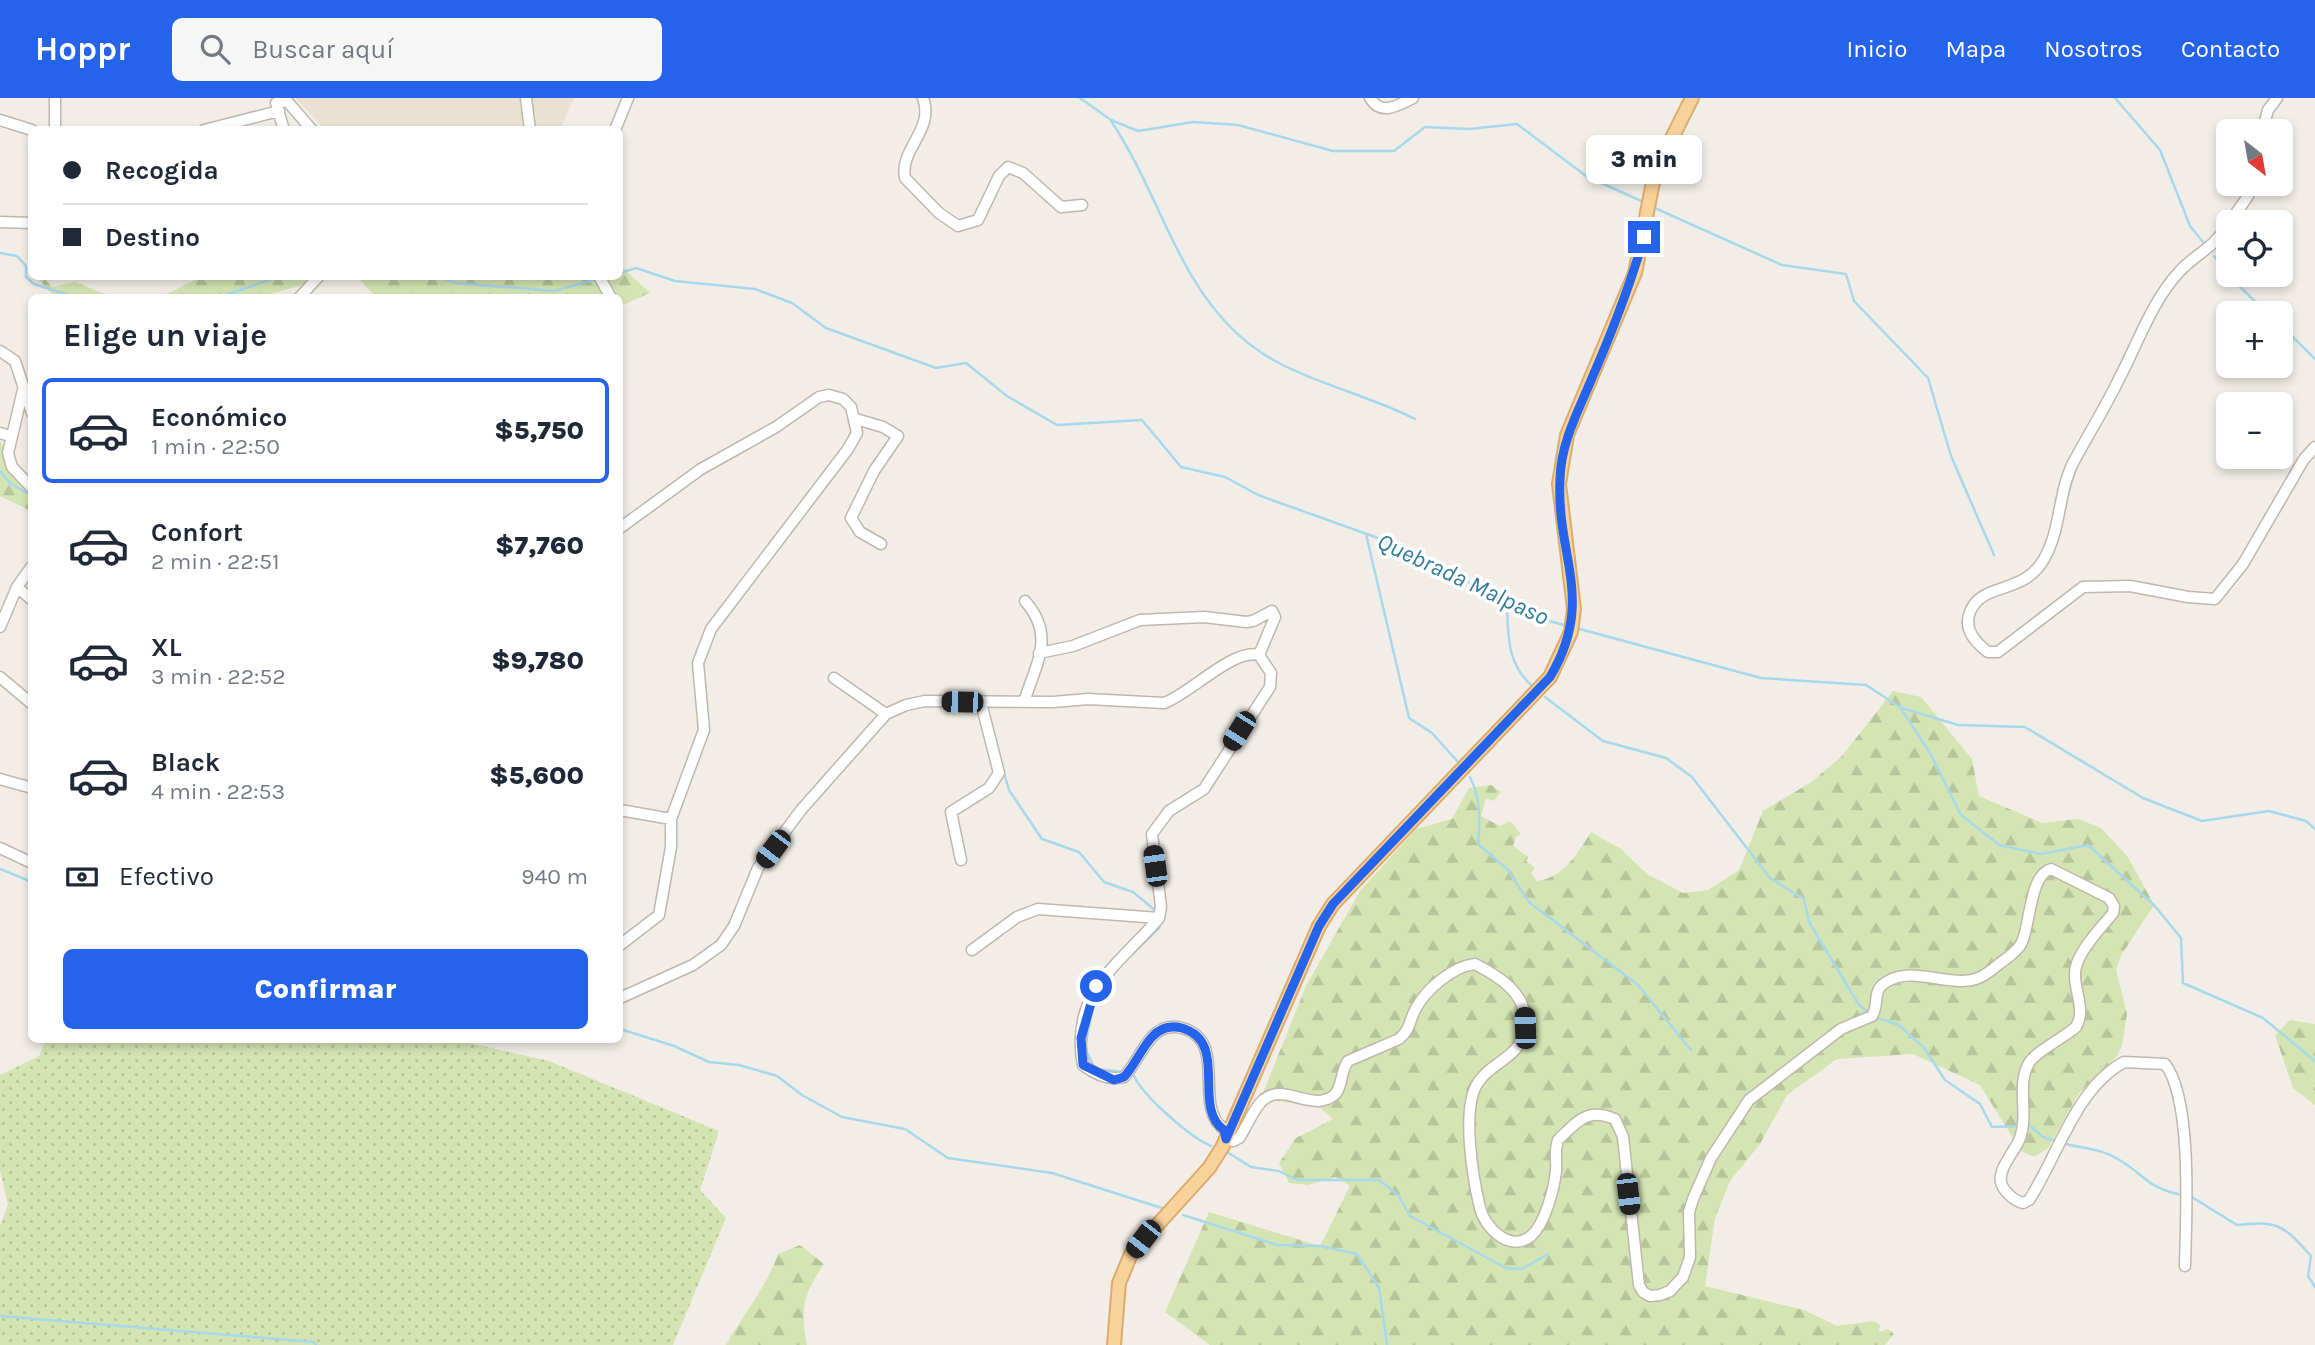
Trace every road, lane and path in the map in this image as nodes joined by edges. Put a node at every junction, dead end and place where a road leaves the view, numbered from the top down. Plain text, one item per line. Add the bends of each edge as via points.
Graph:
1 (55, 98) edge
2 (526, 98) edge
3 (628, 98) edge
4 (923, 98) edge
5 (1370, 98) edge
6 (1413, 98) edge
7 (1692, 98) edge
8 (2277, 98) edge
9 (276, 104) edge
10 (2265, 119) edge
11 (0, 120) edge
12 (55, 126) edge
13 (215, 126) edge
14 (283, 126) edge
15 (308, 126) edge
16 (530, 126) edge
17 (617, 126) edge
18 (28, 129) edge
19 (1082, 205) dead end
20 (0, 222) edge
21 (28, 223) edge
22 (2216, 242) edge
23 (315, 280) edge
24 (303, 294) edge
25 (0, 351) edge
26 (23, 390) junction
27 (28, 403) edge
28 (856, 419) junction
29 (5, 435) edge
30 (2315, 447) edge
31 (28, 484) edge
32 (623, 526) edge
33 (881, 544) dead end
34 (28, 571) edge
35 (16, 587) junction
36 (28, 597) edge
37 (1025, 601) dead end
38 (0, 627) edge
39 (1039, 653) junction
40 (1259, 655) junction
41 (0, 677) edge
42 (834, 678) dead end
43 (28, 701) edge
44 (1024, 702) junction
45 (981, 703) junction
46 (886, 714) junction
47 (0, 779) edge
48 (28, 787) edge
49 (623, 811) edge
50 (671, 819) junction
51 (0, 848) edge
52 (961, 860) dead end
53 (28, 861) edge
54 (1159, 918) junction
55 (623, 943) edge
56 (972, 950) dead end
57 (623, 997) edge
58 (1226, 1139) junction
59 (2185, 1266) dead end
60 (1114, 1345) edge

1 - 12 street
2 - 16 street
3 - 17 street
4 - 19 street via 926,118 904,164 905,178 958,226 978,220 1008,167 1023,173 1061,207
5 - 6 street via 1382,109
7 - 58 main road via 1655,172 1634,273 1567,435 1559,484 1572,583 1572,627 1550,677 1333,904 1319,926
8 - 10 street
9 - 13 street
9 - 14 street
9 - 15 street via 287,102
11 - 18 street
20 - 21 street
22 - 30 street via 2178,273 2152,314 2073,463 2045,558 2013,586 1978,599 1969,613 1972,637 1988,652 1998,652 2073,593 2093,584 2215,598 2243,564
23 - 24 street
25 - 26 street via 15,361
26 - 27 street
26 - 29 street
28 - 32 street via 843,399 818,397 776,427 701,469
28 - 33 street via 883,427 899,438 874,471 851,517 860,533
28 - 50 street via 858,433 849,449 703,645 698,663 704,730
29 - 31 street via 12,467
34 - 35 street
35 - 36 street
35 - 38 street
37 - 39 street via 1043,628
39 - 40 street via 1073,646 1140,620 1204,617 1254,621 1272,611 1275,617
39 - 44 street
40 - 44 street via 1249,654 1233,662 1164,703
40 - 54 street via 1270,673 1270,687 1204,789 1169,811 1152,834
41 - 43 street
42 - 46 street
44 - 45 street
45 - 46 street via 925,701
45 - 52 street via 999,773 989,788 951,812
46 - 57 street via 801,810 758,868 721,945 694,965
47 - 48 street
49 - 50 street
50 - 55 street via 659,915
51 - 53 street
54 - 56 street via 1038,909 1017,917
54 - 58 street via 1096,986 1081,1038 1083,1065 1114,1080 1124,1077 1158,1031 1176,1026 1192,1031 1204,1044 1211,1112
58 - 59 street via 1239,1138 1262,1100 1274,1094 1310,1101 1332,1097 1348,1061 1399,1039 1426,994 1455,970 1475,964 1509,986 1525,1013 1525,1028 1513,1054 1474,1088 1471,1159 1483,1220 1498,1236 1513,1241 1530,1236 1540,1221 1555,1175 1558,1140 1592,1113 1615,1119 1623,1137 1639,1285 1650,1296 1660,1295 1684,1277 1690,1257 1693,1199 1711,1158 1749,1100 1841,1029 1871,1016 1878,989 1884,984 1907,976 1977,979 1990,971 2022,944 2029,906 2041,877 2051,869 2109,898 2113,913 2077,964 2081,1019 2028,1063 2021,1136 2001,1174 2001,1183 2015,1201 2029,1200 2087,1097 2103,1078 2124,1062 2165,1064 2177,1087 2187,1166
58 - 60 main road via 1209,1168 1131,1254 1119,1283

